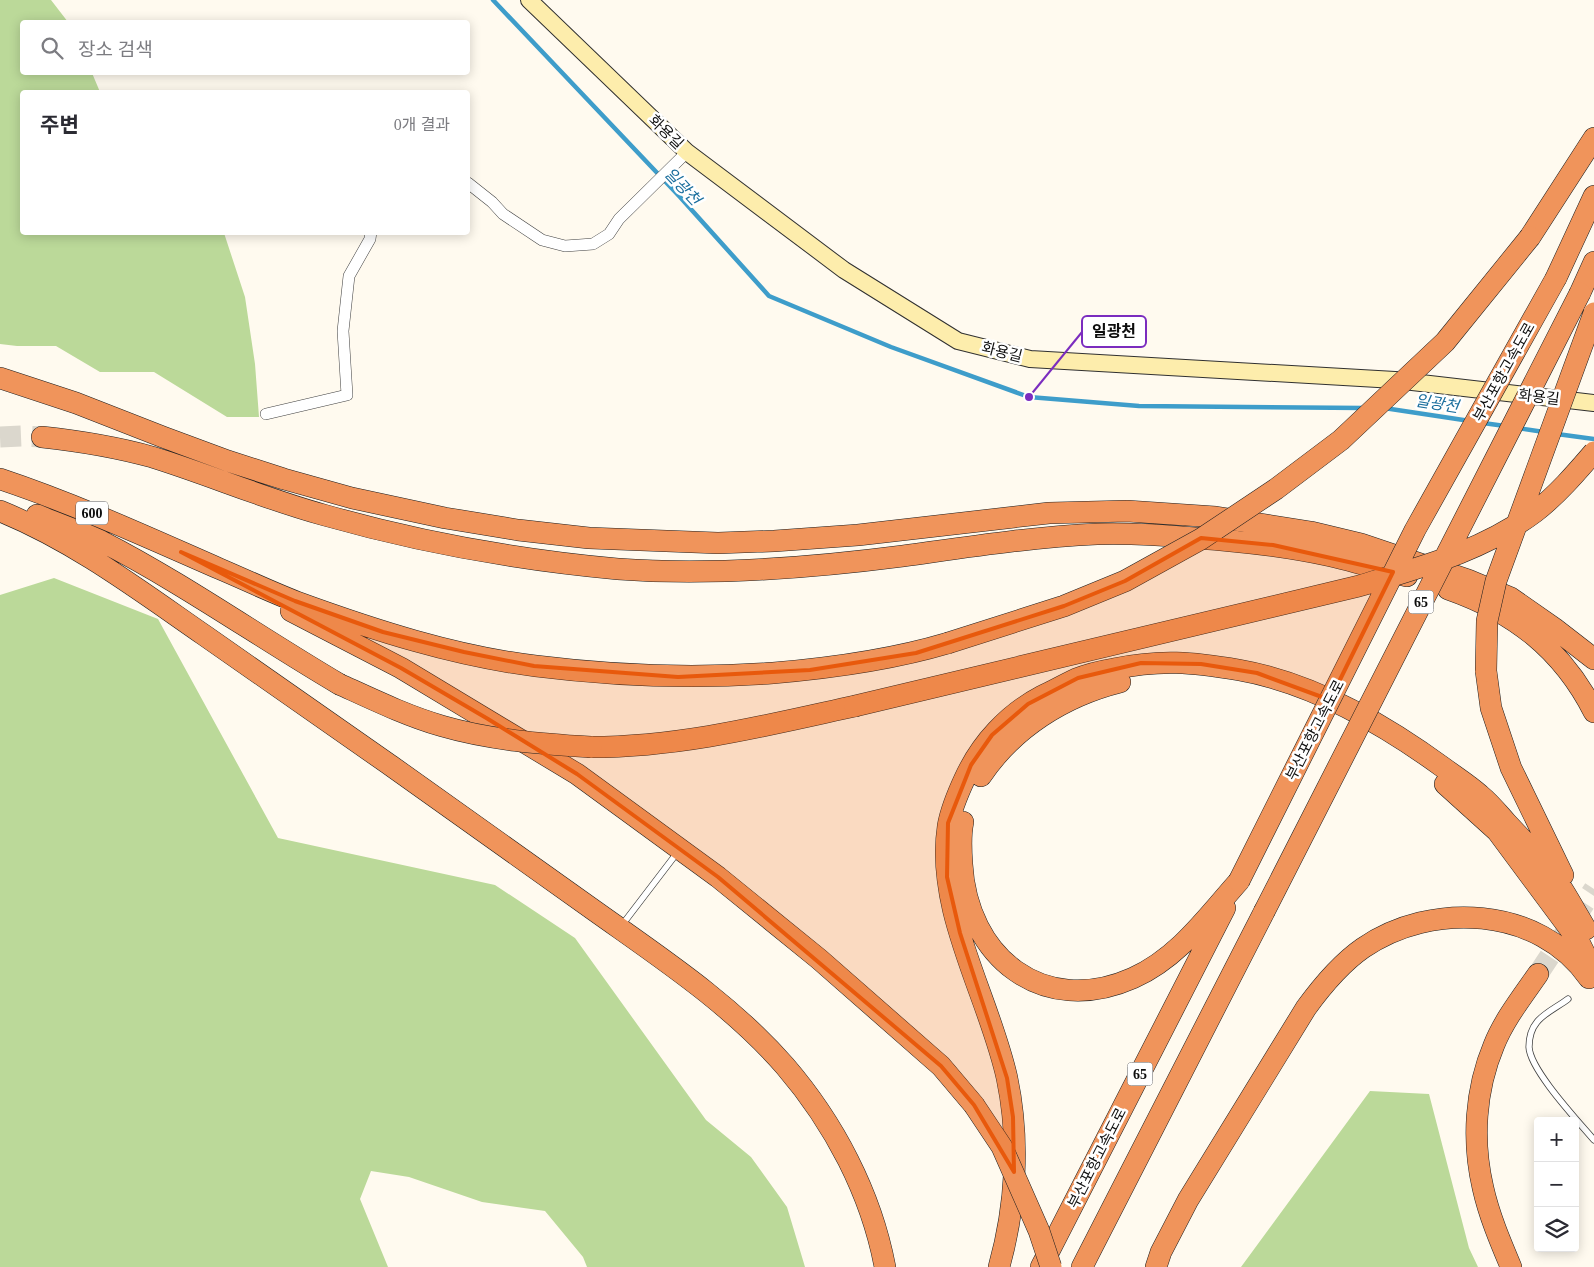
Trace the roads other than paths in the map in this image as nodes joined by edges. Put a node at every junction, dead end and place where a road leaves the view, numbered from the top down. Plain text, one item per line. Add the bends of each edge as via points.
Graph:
1 (529, 0) edge
2 (1594, 138) edge
3 (681, 158) junction
4 (470, 185) edge
5 (1594, 196) edge
6 (371, 235) edge
7 (1594, 262) edge
8 (1594, 313) edge
9 (0, 378) edge
10 (1594, 403) edge
11 (266, 414) dead end
12 (42, 437) tunnel mouth
13 (1594, 452) edge
14 (0, 479) edge
15 (0, 500) edge
16 (0, 511) edge
17 (181, 552) junction
18 (1594, 659) edge
19 (1594, 712) edge
20 (680, 849) junction
21 (1239, 881) junction
22 (620, 929) junction
23 (1590, 937) edge
24 (1594, 972) edge
25 (1538, 974) tunnel mouth
26 (1594, 985) edge
27 (1568, 999) dead end
28 (1594, 1140) edge
29 (885, 1267) edge
30 (999, 1267) edge
31 (1042, 1267) edge
32 (1051, 1267) edge
33 (1082, 1267) edge
34 (1156, 1267) edge
35 (1511, 1267) edge

1 - 3 main road, 화용길
2 - 17 highway, bridge via 1530,237 1446,342 1341,440 1201,539 1124,580 1064,606 916,653 810,670 742,675 668,677 534,666 383,632 295,601
3 - 4 street via 619,219 609,234 593,244 565,246 542,240 503,214
3 - 10 main road, 화용길 via 844,270 958,340 1030,359 1395,380
5 - 21 highway, 부산포항고속도로 / 65, bridge via 1556,278 1414,530
6 - 11 street via 349,276 343,331 347,395
7 - 33 highway, 부산포항고속도로 / 65, bridge
8 - 23 highway, bridge via 1496,581 1487,620 1486,671 1491,708 1511,768
9 - 18 highway via 284,479 352,498 518,530 589,538 718,543 858,535 1049,513 1127,511 1216,517 1311,532 1362,544 1512,598
12 - 19 highway via 151,457 323,515 396,533 536,559 620,569 764,569 1099,534 1273,545 1422,580 1469,596 1508,616 1563,663
13 - 15 highway, bridge via 1573,477 1536,511 1492,539 1437,563 1359,586 855,706 754,728 668,743 622,747 484,736 402,712 339,684 188,590 100,540
14 - 17 highway, 600 via 97,515
16 - 22 highway via 64,543 129,582
17 - 20 highway via 401,668 480,714 576,774
20 - 22 lane
20 - 32 highway, bridge via 882,1012 941,1066 974,1105 1002,1147
21 - 24 highway via 1176,951 1155,967 1105,987 1083,990 1043,985 1027,979 1000,958 975,924 967,903 962,869 962,828 967,804 993,757 1016,734 1054,707 1096,688 1143,676 1187,675 1289,694 1385,739 1490,824 1578,940
21 - 31 highway, 부산포항고속도로 / 65
22 - 29 highway via 742,1022 812,1099 856,1176
23 - 30 highway via 1543,862 1481,796 1418,749 1362,713 1257,673 1168,662 1141,663 1078,678 1028,704 992,734 971,765 948,823 946,853 951,903 996,1040 1013,1117 1011,1213
25 - 35 highway via 1494,1045 1477,1112 1478,1163 1483,1188
26 - 34 highway via 1568,954 1548,940 1500,920 1439,918 1410,924 1362,948 1323,985 1306,1008 1188,1200
27 - 28 lane via 1538,1020 1531,1033 1529,1048 1549,1086

